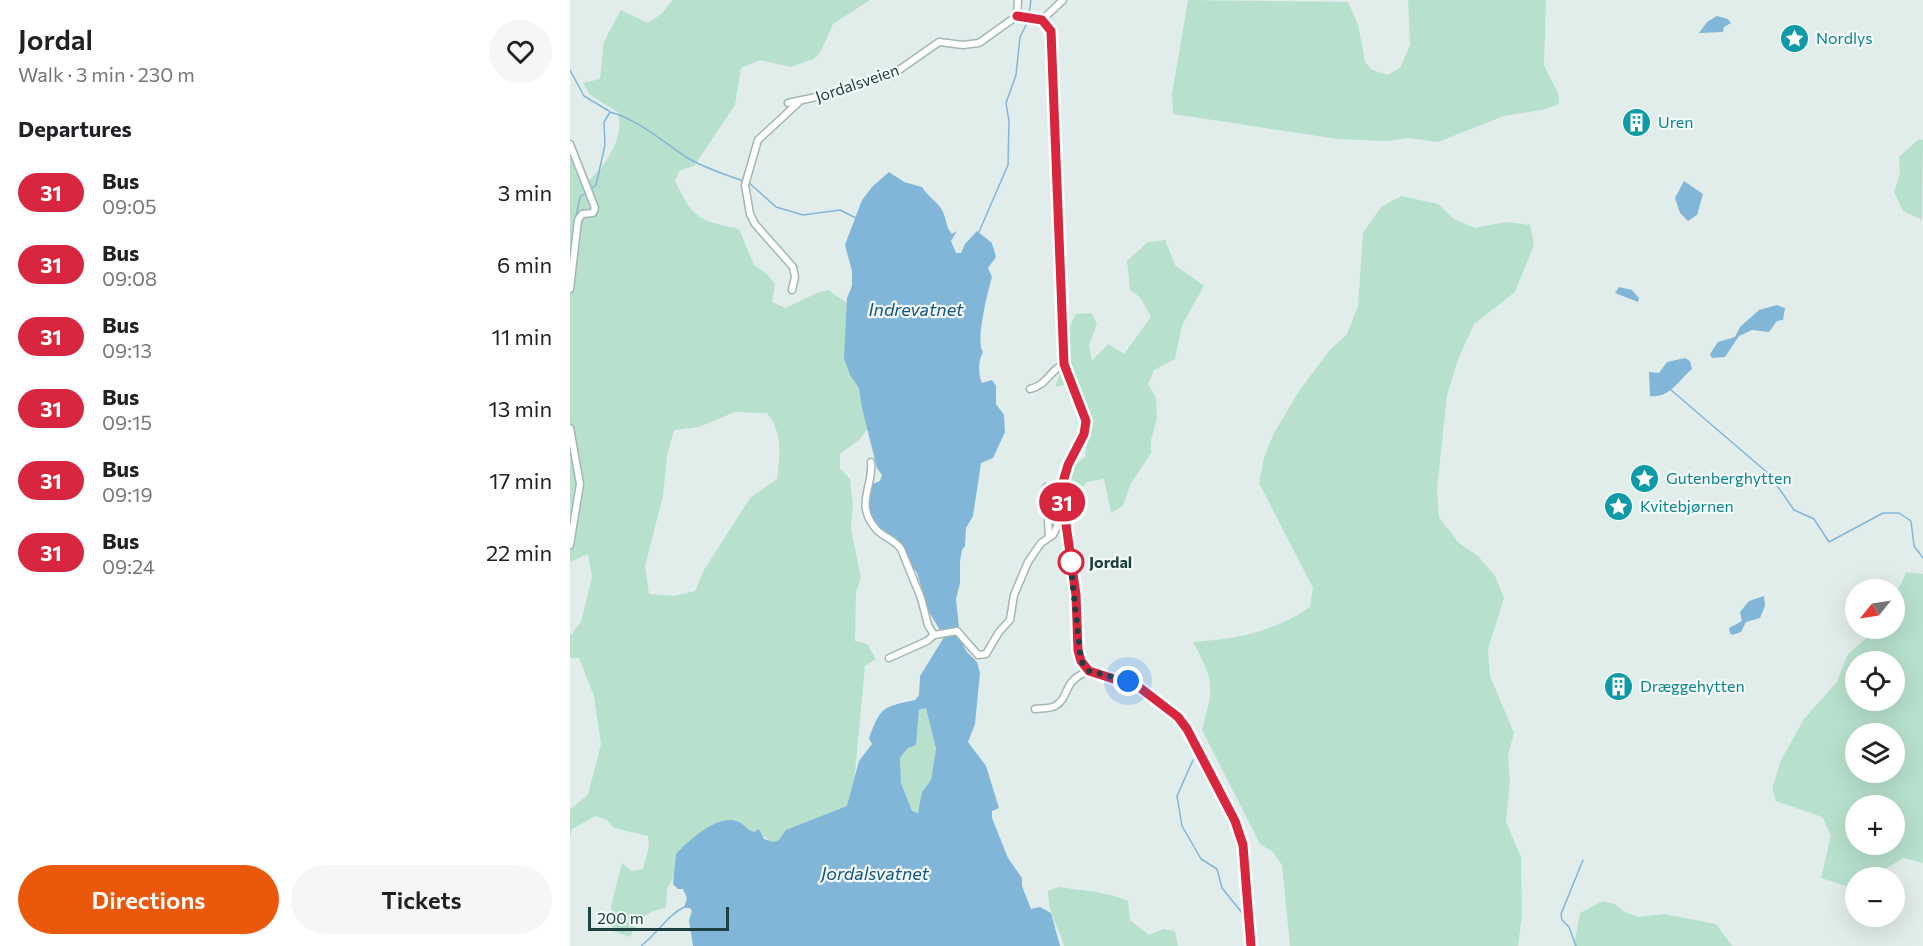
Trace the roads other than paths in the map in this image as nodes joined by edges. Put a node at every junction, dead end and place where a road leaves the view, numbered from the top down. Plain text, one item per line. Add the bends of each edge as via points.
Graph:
1 (1018, 0) edge
2 (1063, 0) edge
3 (1017, 16) junction
4 (1042, 20) junction
5 (799, 101) junction
6 (788, 104) dead end
7 (570, 144) edge
8 (570, 289) edge
9 (792, 290) dead end
10 (1064, 364) junction
11 (1030, 389) dead end
12 (570, 428) edge
13 (871, 462) dead end
14 (1046, 487) dead end
15 (1063, 513) junction
16 (1049, 537) junction
17 (570, 545) edge
18 (934, 635) junction
19 (889, 658) dead end
20 (1089, 671) junction
21 (1035, 710) dead end
22 (1251, 946) edge

1 - 3 street
2 - 4 street
3 - 4 street
3 - 5 street, Jordalsveien via 979,43 939,42 899,70
4 - 10 street via 1051,31
5 - 6 street, Jordalsveien
5 - 9 street, Jordalsveien via 758,140 745,182 755,224 793,267
7 - 8 street via 595,210 582,214 578,220
10 - 11 street via 1042,384
10 - 15 street via 1086,421 1064,476
12 - 17 street via 580,483
13 - 18 street via 871,478 865,492 869,518 877,531 901,549
14 - 16 street
15 - 16 street
15 - 20 street via 1076,595 1078,650
16 - 18 street via 1028,562 1014,595 1010,620 986,654 978,655 962,634 945,631
18 - 19 street
20 - 21 street via 1072,679 1055,707
20 - 22 street via 1139,687 1178,717 1187,729 1235,821 1243,845

